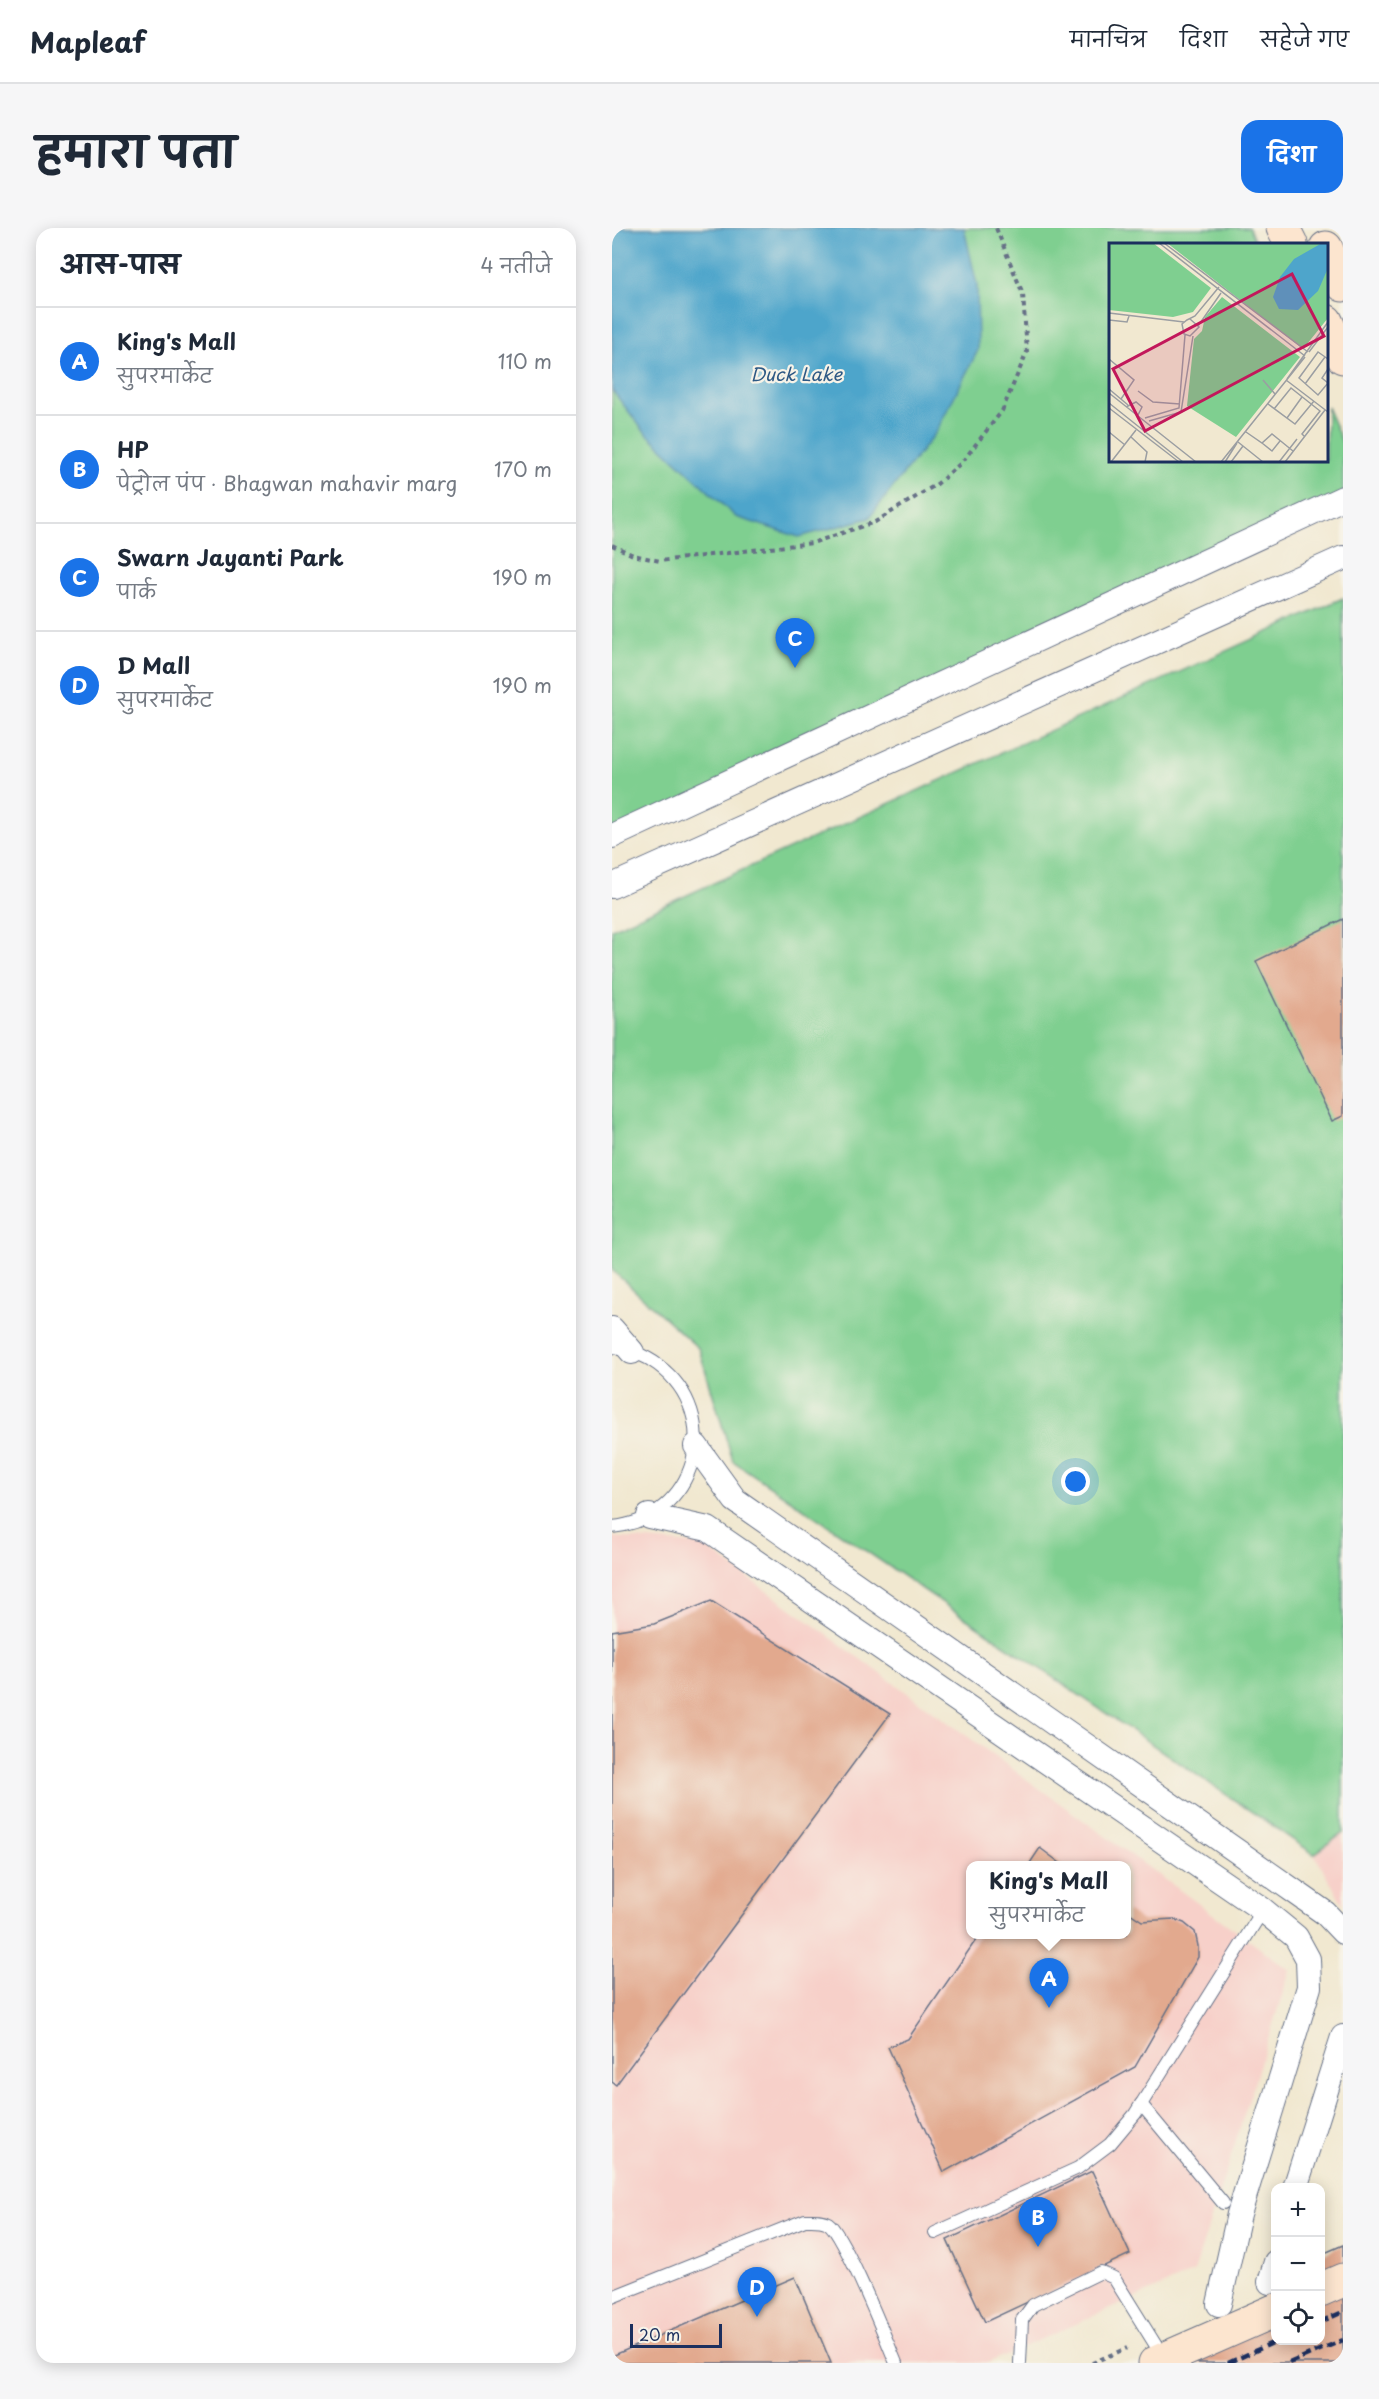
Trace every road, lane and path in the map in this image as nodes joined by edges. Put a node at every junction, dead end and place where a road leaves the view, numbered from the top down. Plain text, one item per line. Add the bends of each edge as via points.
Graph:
1 (996, 228) edge
2 (1283, 228) edge
3 (1317, 228) edge
4 (1290, 243) edge
5 (1324, 243) edge
6 (1328, 251) edge
7 (1343, 285) edge
8 (1328, 325) edge
9 (1343, 357) edge
10 (1343, 498) edge
11 (612, 545) edge
12 (1343, 558) edge
13 (612, 836) edge
14 (612, 886) edge
15 (612, 1329) edge
16 (622, 1350) edge
17 (696, 1446) junction
18 (649, 1516) junction
19 (612, 1527) edge
20 (1263, 1910) junction
21 (1343, 1932) edge
22 (1343, 2037) edge
23 (1141, 2104) junction
24 (1296, 2183) edge
25 (1223, 2203) dead end
26 (935, 2233) dead end
27 (1343, 2280) edge
28 (1271, 2286) edge
29 (1325, 2288) edge
30 (612, 2297) edge
31 (1219, 2304) dead end
32 (1160, 2361) edge
33 (897, 2363) edge
34 (1020, 2363) edge

1 - 11 path via 1023,294 1027,352 1002,411 962,462 937,484 876,522 812,543 660,561
2 - 4 main road
3 - 5 main road
6 - 7 main road
8 - 9 main road
10 - 13 street
12 - 14 street
15 - 16 street
16 - 17 lane via 647,1356 674,1377 693,1410
17 - 18 lane via 686,1480 663,1509
17 - 21 street via 735,1500 1325,1913
18 - 19 lane via 633,1525
18 - 20 street via 708,1529
20 - 23 lane
20 - 31 street via 1296,1937 1308,1959 1309,1987 1239,2214
22 - 24 street
23 - 25 lane
23 - 26 lane via 1110,2145 1078,2168
27 - 29 main road
28 - 32 main road
30 - 33 lane via 805,2220 817,2220 829,2224 842,2242
32 - 34 lane via 1114,2278 1101,2272 1033,2305 1022,2320

